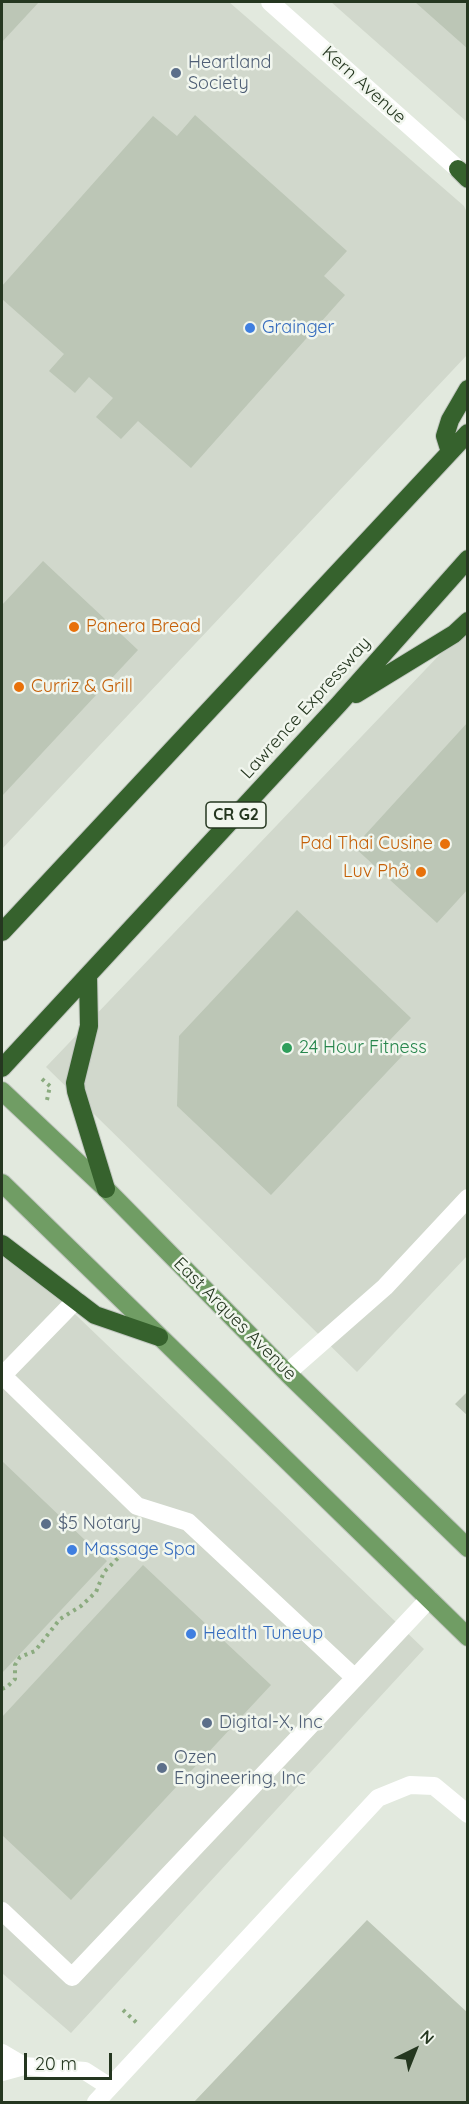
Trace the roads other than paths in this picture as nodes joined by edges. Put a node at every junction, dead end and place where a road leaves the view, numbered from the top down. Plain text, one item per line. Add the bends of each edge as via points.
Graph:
1 (270, 2) edge
2 (464, 174) edge
3 (468, 389) edge
4 (468, 433) edge
5 (450, 452) junction
6 (468, 559) edge
7 (468, 621) edge
8 (339, 704) junction
9 (4, 926) edge
10 (88, 976) junction
11 (2, 1068) edge
12 (2, 1090) edge
13 (2, 1183) edge
14 (106, 1189) junction
15 (468, 1198) edge
16 (2, 1244) edge
17 (76, 1300) junction
18 (159, 1337) junction
19 (287, 1373) junction
20 (2, 1375) edge
21 (468, 1548) edge
22 (429, 1599) junction
23 (468, 1636) edge
24 (355, 1678) junction
25 (468, 1814) edge
26 (2, 1911) edge
27 (2, 2053) edge
28 (24, 2066) junction
29 (2, 2072) edge
30 (110, 2087) junction
31 (96, 2103) edge

1 - 2 street, Kern Avenue
3 - 5 highway via 445,436
4 - 5 highway
5 - 9 highway
6 - 8 highway, Lawrence Expressway / CR G2
7 - 8 highway via 454,634
8 - 10 highway, Lawrence Expressway / CR G2
10 - 11 highway, Lawrence Expressway / CR G2
10 - 14 highway via 89,1026 75,1083
12 - 14 main road, East Arques Avenue
13 - 18 main road
14 - 19 main road, East Arques Avenue
15 - 19 street via 385,1287
16 - 17 highway
17 - 18 highway via 95,1314
17 - 20 street
18 - 22 main road
19 - 21 main road, East Arques Avenue
20 - 24 street via 137,1506 188,1522
22 - 23 main road
22 - 24 street
24 - 26 street via 72,1977
25 - 30 street via 434,1786 410,1785 378,1798
27 - 28 street
28 - 29 street
28 - 30 street via 85,2071
30 - 31 street

